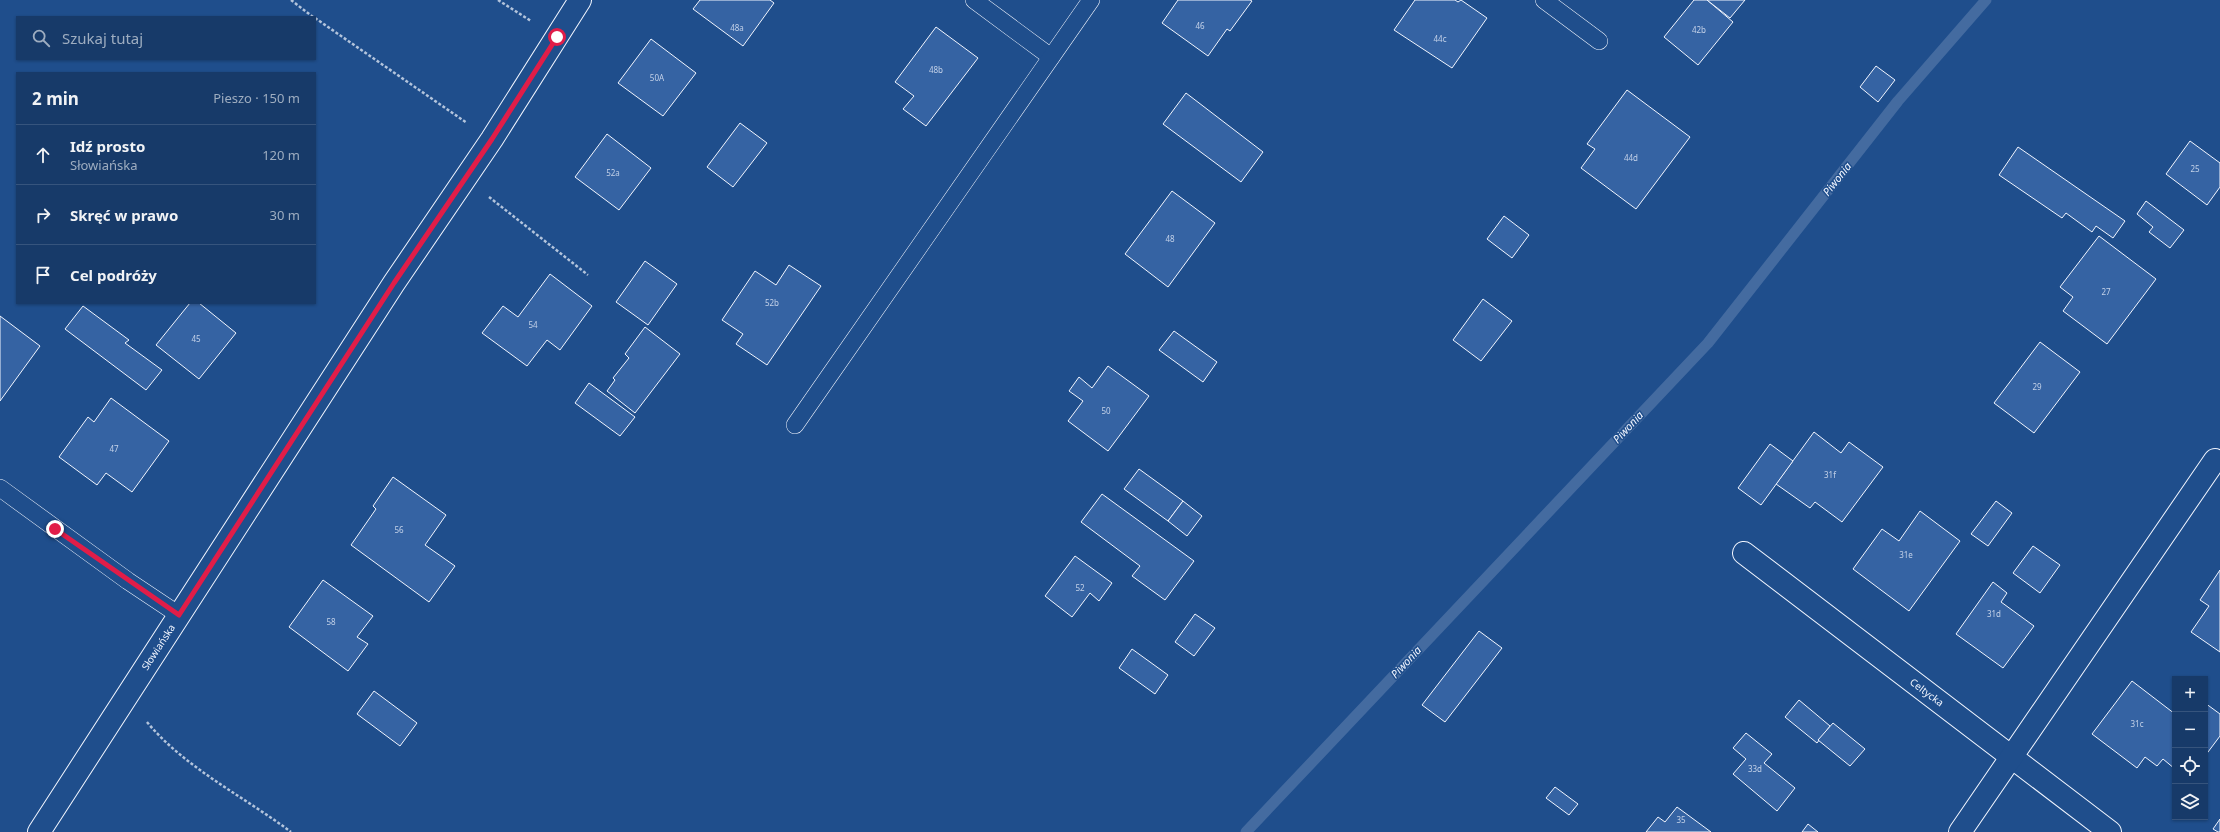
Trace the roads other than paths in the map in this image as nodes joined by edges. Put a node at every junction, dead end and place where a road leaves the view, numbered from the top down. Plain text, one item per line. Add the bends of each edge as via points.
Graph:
1 (580, 0) edge
2 (974, 0) edge
3 (1091, 0) edge
4 (1544, 0) edge
5 (1599, 41) dead end
6 (1052, 57) junction
7 (795, 425) dead end
8 (2215, 460) dead end
9 (0, 488) edge
10 (1744, 553) dead end
11 (179, 615) junction
12 (2011, 755) junction
13 (38, 832) edge
14 (1960, 832) edge
15 (2110, 832) edge

1 - 11 street, Słowiańska via 466,179 394,283
2 - 6 lane
3 - 6 lane
4 - 5 lane
6 - 7 lane
8 - 12 street
9 - 11 lane
10 - 12 street, Celtycka
11 - 13 street, Słowiańska
12 - 14 street
12 - 15 street, Celtycka

